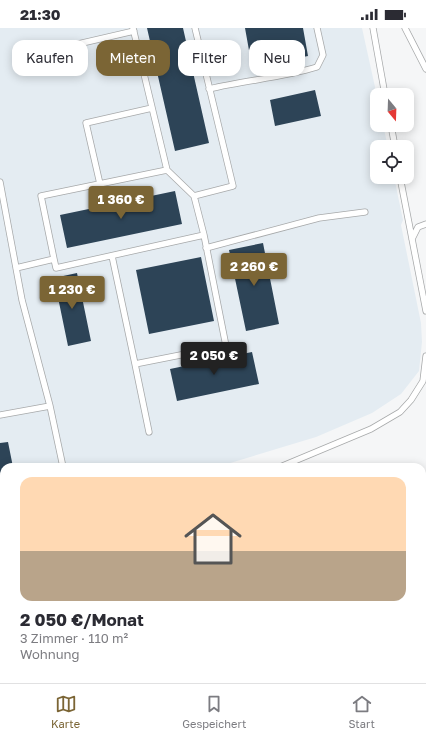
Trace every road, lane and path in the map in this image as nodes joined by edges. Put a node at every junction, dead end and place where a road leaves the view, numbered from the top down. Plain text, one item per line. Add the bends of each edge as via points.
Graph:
1 (195, 28) edge
2 (317, 28) edge
3 (373, 28) edge
4 (405, 28) edge
5 (134, 30) edge
6 (88, 41) edge
7 (426, 69) edge
8 (384, 88) edge
9 (210, 89) junction
10 (152, 108) junction
11 (167, 170) junction
12 (0, 182) edge
13 (100, 184) junction
14 (401, 184) edge
15 (194, 196) junction
16 (365, 212) dead end
17 (426, 224) edge
18 (204, 235) junction
19 (412, 239) junction
20 (206, 248) junction
21 (112, 256) junction
22 (54, 259) junction
23 (16, 268) junction
24 (426, 311) edge
25 (426, 356) edge
26 (135, 364) junction
27 (50, 406) junction
28 (0, 415) edge
29 (149, 432) dead end
30 (62, 463) edge
31 (289, 463) edge

1 - 9 lane
2 - 9 lane via 323,55 316,67
3 - 8 lane
4 - 7 lane
5 - 6 lane
5 - 10 lane
9 - 15 lane via 233,186
10 - 11 lane
10 - 13 lane via 86,123
11 - 13 lane
11 - 15 lane
12 - 23 lane
13 - 22 lane via 40,196
14 - 19 lane
15 - 18 lane
16 - 20 lane via 319,218
17 - 19 lane via 418,226
18 - 20 lane
18 - 21 lane
19 - 24 lane
20 - 26 lane via 226,346
21 - 22 lane via 56,268
21 - 26 lane
22 - 23 lane
23 - 27 lane
25 - 31 lane via 423,381 400,412 370,429
26 - 29 lane
27 - 28 lane
27 - 30 lane

